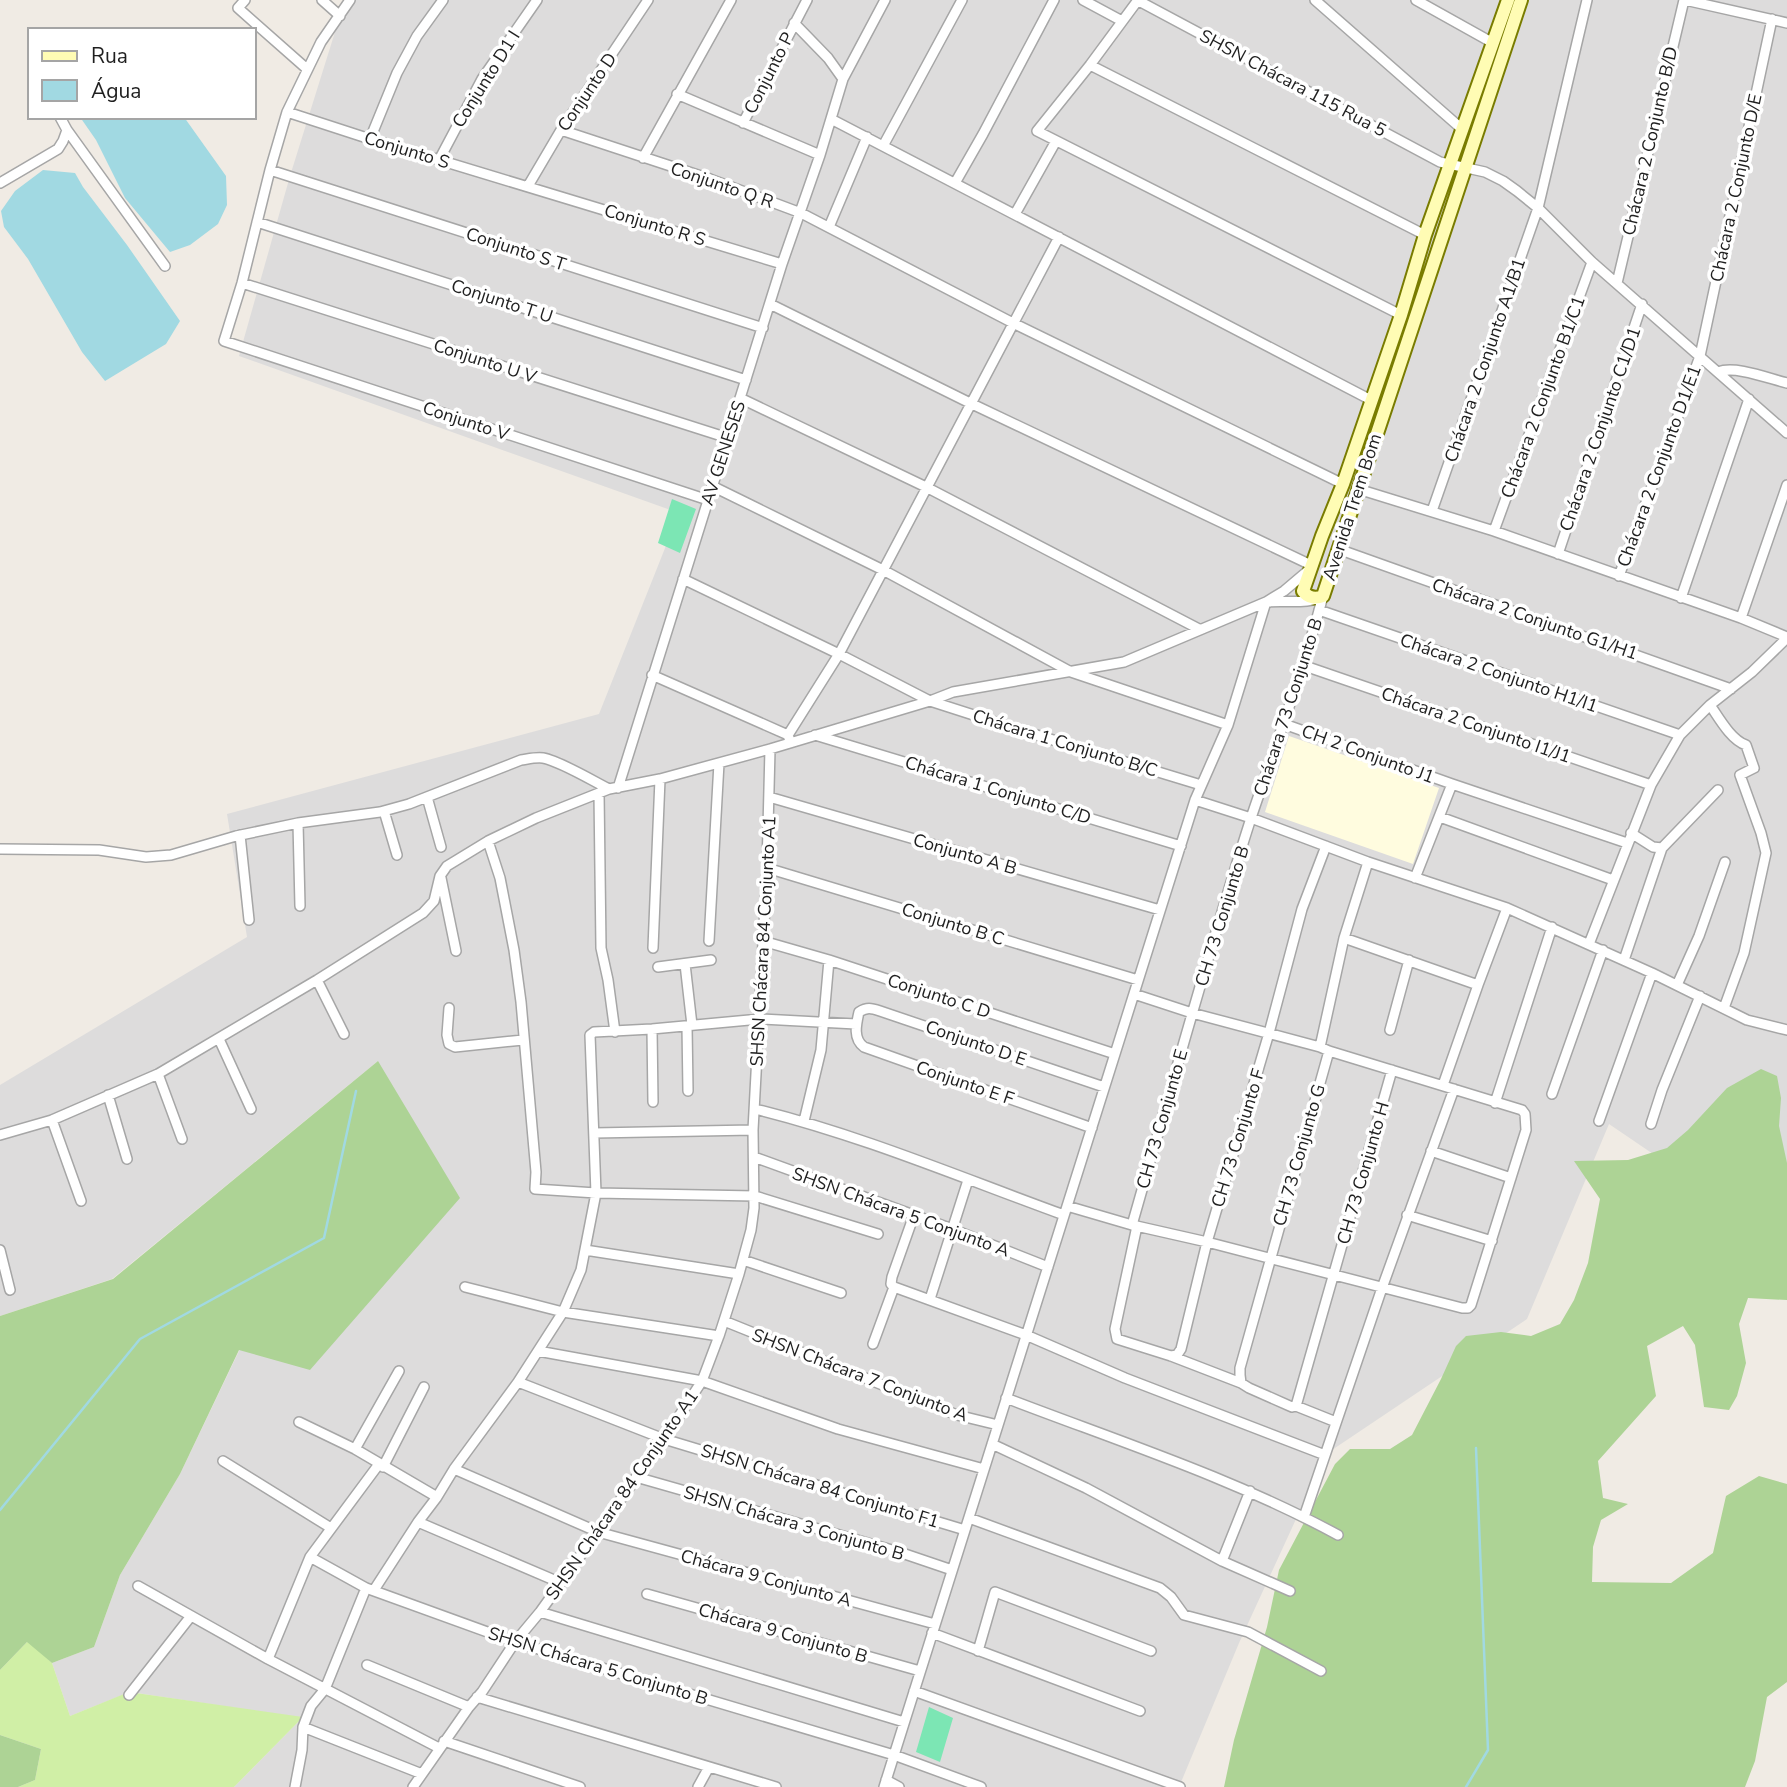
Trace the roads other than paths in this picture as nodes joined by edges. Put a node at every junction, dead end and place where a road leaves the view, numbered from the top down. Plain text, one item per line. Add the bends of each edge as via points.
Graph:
1 (245, 0) edge
2 (322, 0) edge
3 (350, 0) edge
4 (443, 0) edge
5 (537, 0) edge
6 (648, 0) edge
7 (731, 0) edge
8 (807, 0) edge
9 (885, 0) edge
10 (962, 0) edge
11 (1054, 0) edge
12 (1083, 0) edge
13 (1137, 0) edge
14 (1315, 0) edge
15 (1416, 0) edge
16 (1508, 0) edge
17 (1521, 0) edge
18 (1587, 0) edge
19 (1684, 0) edge
20 (340, 16) junction
21 (1773, 19) junction
22 (1122, 21) junction
23 (794, 23) junction
24 (1787, 23) edge
25 (1493, 43) junction
26 (1090, 65) junction
27 (307, 69) junction
28 (843, 79) junction
29 (677, 94) junction
30 (287, 112) junction
31 (61, 119) edge
32 (831, 119) junction
33 (743, 123) junction
34 (67, 130) junction
35 (561, 130) junction
36 (1463, 130) junction
37 (867, 137) junction
38 (370, 139) junction
39 (1056, 141) junction
40 (883, 146) junction
41 (820, 155) junction
42 (643, 158) junction
43 (439, 160) junction
44 (1450, 164) junction
45 (1465, 168) junction
46 (270, 170) junction
47 (0, 183) edge
48 (955, 183) junction
49 (528, 186) junction
50 (1538, 208) junction
51 (801, 213) junction
52 (1015, 214) junction
53 (257, 222) junction
54 (829, 228) junction
55 (1425, 235) junction
56 (1059, 237) junction
57 (1592, 262) junction
58 (782, 264) junction
59 (165, 266) dead end
60 (242, 283) junction
61 (1617, 283) junction
62 (770, 304) junction
63 (1642, 304) junction
64 (1401, 315) junction
65 (1013, 323) junction
66 (763, 328) junction
67 (1700, 356) junction
68 (1719, 372) junction
69 (746, 380) junction
70 (1787, 383) edge
71 (740, 398) junction
72 (1749, 399) junction
73 (1371, 400) junction
74 (970, 403) junction
75 (1787, 433) edge
76 (728, 438) junction
77 (1343, 484) junction
78 (1787, 485) edge
79 (712, 486) junction
80 (926, 487) junction
81 (1358, 489) junction
82 (708, 500) junction
83 (1432, 512) junction
84 (1494, 531) junction
85 (1338, 550) junction
86 (1558, 554) junction
87 (1311, 567) junction
88 (883, 570) junction
89 (1619, 576) junction
90 (683, 579) junction
91 (1681, 598) junction
92 (1320, 601) junction
93 (1266, 602) junction
94 (1741, 618) junction
95 (1199, 629) junction
96 (1787, 637) edge
97 (1783, 649) edge
98 (839, 654) junction
99 (1302, 665) junction
100 (1070, 672) junction
101 (652, 676) junction
102 (1731, 689) junction
103 (930, 701) junction
104 (1710, 705) junction
105 (1284, 724) junction
106 (1228, 725) junction
107 (815, 735) junction
108 (1680, 735) junction
109 (790, 739) junction
110 (770, 749) junction
111 (719, 763) junction
112 (660, 779) junction
113 (1452, 784) junction
114 (1201, 785) junction
115 (1651, 785) junction
116 (613, 789) junction
117 (1718, 790) dead end
118 (598, 793) junction
119 (427, 797) junction
120 (769, 797) junction
121 (1195, 800) junction
122 (384, 811) junction
123 (1440, 817) junction
124 (1251, 818) junction
125 (298, 823) junction
126 (1631, 834) junction
127 (240, 835) junction
128 (488, 841) junction
129 (1627, 843) junction
130 (1181, 846) junction
131 (1326, 846) junction
132 (441, 848) dead end
133 (0, 849) edge
134 (1662, 849) junction
135 (397, 855) dead end
136 (1368, 862) junction
137 (1725, 862) dead end
138 (767, 868) junction
139 (440, 876) junction
140 (1415, 878) junction
141 (1613, 880) junction
142 (300, 906) dead end
143 (1507, 908) junction
144 (1160, 910) junction
145 (249, 920) dead end
146 (1552, 927) junction
147 (1344, 938) junction
148 (709, 941) dead end
149 (763, 941) junction
150 (1589, 944) junction
151 (653, 948) dead end
152 (1603, 950) junction
153 (456, 951) dead end
154 (711, 960) dead end
155 (829, 960) junction
156 (1409, 960) junction
157 (1624, 960) junction
158 (685, 964) junction
159 (658, 967) dead end
160 (1652, 973) junction
161 (317, 980) junction
162 (1138, 980) junction
163 (1478, 985) junction
164 (1676, 985) junction
165 (1134, 994) junction
166 (1700, 996) junction
167 (449, 1008) dead end
168 (1724, 1008) junction
169 (1192, 1013) junction
170 (760, 1019) junction
171 (822, 1022) junction
172 (856, 1024) junction
173 (690, 1025) junction
174 (652, 1029) junction
175 (1390, 1030) dead end
176 (1787, 1030) edge
177 (615, 1032) junction
178 (1269, 1033) junction
179 (344, 1034) dead end
180 (219, 1039) junction
181 (523, 1040) junction
182 (1324, 1049) junction
183 (1115, 1054) junction
184 (1392, 1070) junction
185 (158, 1074) junction
186 (1443, 1085) junction
187 (1104, 1087) junction
188 (1454, 1089) junction
189 (688, 1091) dead end
190 (1552, 1094) dead end
191 (108, 1095) junction
192 (653, 1102) dead end
193 (1495, 1103) junction
194 (251, 1109) dead end
195 (755, 1109) junction
196 (52, 1120) junction
197 (804, 1121) junction
198 (1600, 1121) dead end
199 (1651, 1124) dead end
200 (1092, 1128) junction
201 (753, 1130) junction
202 (594, 1133) junction
203 (0, 1135) edge
204 (182, 1139) dead end
205 (1431, 1152) junction
206 (754, 1157) junction
207 (127, 1159) dead end
208 (1511, 1178) junction
209 (968, 1180) junction
210 (596, 1193) junction
211 (755, 1196) junction
212 (81, 1201) dead end
213 (1065, 1210) junction
214 (914, 1215) junction
215 (1408, 1215) junction
216 (1135, 1225) junction
217 (952, 1229) junction
218 (878, 1234) dead end
219 (1492, 1241) junction
220 (1206, 1242) junction
221 (0, 1250) edge
222 (585, 1250) junction
223 (1270, 1259) junction
224 (743, 1260) junction
225 (1048, 1267) junction
226 (739, 1275) junction
227 (1334, 1275) junction
228 (465, 1287) dead end
229 (894, 1287) junction
230 (1382, 1288) junction
231 (10, 1290) dead end
232 (841, 1293) dead end
233 (930, 1299) junction
234 (563, 1312) junction
235 (724, 1321) junction
236 (1026, 1335) junction
237 (719, 1336) junction
238 (873, 1344) dead end
239 (538, 1351) junction
240 (1171, 1356) junction
241 (399, 1371) dead end
242 (702, 1381) junction
243 (518, 1382) junction
244 (1241, 1383) junction
245 (424, 1387) dead end
246 (1006, 1398) junction
247 (1296, 1406) junction
248 (299, 1422) dead end
249 (1336, 1422) junction
250 (998, 1425) junction
251 (664, 1439) junction
252 (992, 1444) junction
253 (355, 1449) junction
254 (1325, 1455) junction
255 (223, 1461) dead end
256 (381, 1465) junction
257 (454, 1469) junction
258 (984, 1469) junction
259 (636, 1477) junction
260 (1250, 1491) junction
261 (437, 1497) junction
262 (1304, 1517) junction
263 (969, 1518) junction
264 (418, 1522) junction
265 (331, 1528) junction
266 (965, 1530) junction
267 (598, 1532) junction
268 (1338, 1535) dead end
269 (310, 1557) junction
270 (1222, 1561) junction
271 (952, 1570) junction
272 (561, 1583) junction
273 (138, 1586) dead end
274 (370, 1589) junction
275 (1290, 1591) dead end
276 (647, 1594) dead end
277 (540, 1612) junction
278 (191, 1616) junction
279 (934, 1628) junction
280 (515, 1642) junction
281 (978, 1651) junction
282 (1151, 1651) dead end
283 (268, 1659) junction
284 (367, 1665) dead end
285 (920, 1671) junction
286 (1321, 1671) dead end
287 (325, 1689) junction
288 (914, 1691) junction
289 (129, 1695) dead end
290 (477, 1697) junction
291 (469, 1707) junction
292 (1140, 1712) dead end
293 (904, 1722) junction
294 (303, 1727) junction
295 (442, 1745) junction
296 (894, 1755) junction
297 (709, 1767) junction
298 (422, 1774) junction
299 (885, 1784) edge
300 (295, 1787) edge
301 (413, 1787) edge
302 (580, 1787) edge
303 (698, 1787) edge
304 (776, 1787) edge
305 (899, 1787) edge
306 (981, 1787) edge
307 (1180, 1787) edge

1 - 27 street via 238,8
2 - 20 street
3 - 20 street
4 - 38 street via 397,73
5 - 43 street, Conjunto D1 I via 482,79
6 - 35 street, Conjunto D
7 - 29 street
8 - 23 street, Conjunto P
9 - 28 street
10 - 40 street
11 - 48 street
12 - 22 street
13 - 22 street
13 - 44 street, SHSN Chácara 115 Rua 5
14 - 36 street
15 - 25 street
16 - 25 street, Avenida Trem Bom
17 - 45 street, Avenida Trem Bom
18 - 50 street, Chácara 2 Conjunto A1/B1
19 - 21 street
19 - 61 street, Chácara 2 Conjunto B/D
20 - 27 street
21 - 24 street
21 - 67 street, Chácara 2 Conjunto D/E
22 - 26 street
23 - 28 street
23 - 33 street, Conjunto P
25 - 36 street, Avenida Trem Bom
26 - 39 street via 1037,131
26 - 55 street
27 - 30 street
28 - 32 street
29 - 33 street
29 - 42 street
30 - 38 street, Conjunto S
30 - 46 street
31 - 34 street
32 - 37 street
32 - 41 street, AV GENESES
33 - 41 street
34 - 47 street via 58,149
34 - 59 street
35 - 42 street, Conjunto Q R
35 - 49 street, Conjunto D
36 - 44 street, Avenida Trem Bom
37 - 40 street
37 - 54 street
38 - 43 street, Conjunto S
39 - 52 street
39 - 64 street
40 - 48 street
41 - 51 street, AV GENESES
42 - 51 street, Conjunto Q R
43 - 49 street, Conjunto S
44 - 45 street
44 - 55 street, Avenida Trem Bom
45 - 50 street via 1503,181
45 - 81 street, Avenida Trem Bom
46 - 53 street
46 - 66 street, Conjunto S T
48 - 52 street
49 - 58 street, Conjunto R S
50 - 57 street
50 - 83 street, Chácara 2 Conjunto A1/B1
51 - 54 street, Conjunto Q R
51 - 58 street, AV GENESES
52 - 56 street
53 - 60 street
53 - 69 street, Conjunto T U
54 - 65 street, Conjunto Q R
55 - 64 street, Avenida Trem Bom
56 - 65 street
56 - 73 street
57 - 61 street
57 - 84 street, Chácara 2 Conjunto B1/C1
58 - 62 street, AV GENESES
60 - 76 street, Conjunto U V
60 - 82 street, Conjunto V via 224,341
61 - 63 street
62 - 66 street, AV GENESES
62 - 74 street
63 - 67 street
63 - 86 street, Chácara 2 Conjunto C1/D1
64 - 73 street, Avenida Trem Bom
65 - 74 street
65 - 77 street, Conjunto Q R
66 - 69 street, AV GENESES
67 - 68 street
67 - 89 street, Chácara 2 Conjunto D1/E1
68 - 70 street via 1733,370
68 - 72 street
69 - 71 street, AV GENESES
71 - 76 street, AV GENESES
71 - 80 street
72 - 75 street
72 - 91 street
73 - 77 street, Avenida Trem Bom
74 - 80 street
74 - 87 street
76 - 79 street, AV GENESES
77 - 87 street, Avenida Trem Bom
78 - 94 street
79 - 82 street, AV GENESES
79 - 88 street
80 - 88 street
80 - 95 street
81 - 83 street
81 - 85 street, Avenida Trem Bom
82 - 90 street, AV GENESES
83 - 84 street
84 - 86 street
85 - 92 street, Avenida Trem Bom
85 - 102 street, Chácara 2 Conjunto G1/H1
86 - 89 street
87 - 92 street, Avenida Trem Bom via 1303,591
87 - 93 street
88 - 98 street
88 - 100 street
89 - 91 street
90 - 98 street, Chácara 1 Conjunto B/C
90 - 101 street, AV GENESES
91 - 94 street
92 - 93 street
92 - 99 street, Chácara 73 Conjunto B
92 - 108 street, Chácara 2 Conjunto H1/I1
93 - 95 street
93 - 106 street
94 - 96 street
95 - 100 street via 1124,662
96 - 97 street
97 - 102 street
98 - 103 street, Chácara 1 Conjunto B/C
98 - 109 street
99 - 105 street, Chácara 73 Conjunto B
99 - 115 street, Chácara 2 Conjunto I1/J1
100 - 103 street via 977,687
100 - 106 street
101 - 109 street
101 - 116 street, AV GENESES
102 - 104 street
103 - 107 street
103 - 114 street, Chácara 1 Conjunto B/C
104 - 108 street
104 - 168 street via 1746,745 1754,768 1740,775 1766,853 1744,953
105 - 113 street, CH 2 Conjunto J1
105 - 124 street, Chácara 73 Conjunto B
106 - 114 street
107 - 109 street
107 - 130 street, Chácara 1 Conjunto C/D
108 - 115 street
109 - 110 street
110 - 111 street
110 - 120 street, SHSN Chácara 84 Conjunto A1
111 - 112 street
111 - 148 street
112 - 116 street
112 - 151 street
113 - 123 street
113 - 129 street, CH 2 Conjunto J1
114 - 121 street
115 - 126 street
116 - 118 street
116 - 119 street via 537,758
117 - 134 street
118 - 128 street
118 - 177 street via 601,948
119 - 122 street
119 - 132 street
120 - 138 street, SHSN Chácara 84 Conjunto A1
120 - 144 street, Conjunto A B
121 - 124 street
121 - 130 street
122 - 125 street
122 - 135 street
123 - 140 street
123 - 141 street
124 - 131 street
124 - 169 street, CH 73 Conjunto B
125 - 127 street
125 - 142 street
126 - 129 street
126 - 134 street
127 - 133 street via 154,857 99,850
127 - 145 street
128 - 139 street via 447,866
128 - 181 street via 514,950
129 - 141 street
130 - 144 street
131 - 136 street
131 - 178 street, CH 73 Conjunto F via 1302,909
134 - 157 street
136 - 140 street
136 - 147 street, CH 73 Conjunto G
137 - 164 street
138 - 149 street, SHSN Chácara 84 Conjunto A1
138 - 162 street, Conjunto B C
139 - 153 street
139 - 161 street via 434,901 423,913
140 - 143 street
141 - 150 street
143 - 146 street
143 - 163 street
144 - 162 street
146 - 150 street
146 - 193 street
147 - 156 street
147 - 182 street, CH 73 Conjunto G
149 - 155 street, Conjunto C D
149 - 170 street, SHSN Chácara 84 Conjunto A1
150 - 152 street
152 - 157 street
152 - 190 street
154 - 158 street
155 - 171 street
155 - 183 street, Conjunto C D
156 - 163 street
156 - 175 street
157 - 160 street
158 - 159 street
158 - 173 street
160 - 164 street
160 - 198 street
161 - 179 street
161 - 180 street
162 - 165 street
163 - 186 street
164 - 166 street
165 - 169 street
165 - 183 street
166 - 168 street
166 - 199 street
167 - 181 street via 447,1035 455,1047
168 - 176 street via 1747,1020
169 - 178 street
169 - 216 street, CH 73 Conjunto E
170 - 171 street
170 - 173 street
170 - 195 street, SHSN Chácara 84 Conjunto A1
171 - 172 street
171 - 197 street via 818,1069
172 - 187 street, Conjunto D E via 859,1012 870,1008
172 - 200 street, Conjunto E F via 857,1039 864,1047
173 - 174 street
173 - 189 street
174 - 177 street
174 - 192 street
177 - 202 street via 590,1035
178 - 182 street
178 - 220 street, CH 73 Conjunto F
180 - 185 street
180 - 194 street
181 - 210 street via 535,1189
182 - 184 street
182 - 223 street, CH 73 Conjunto G
183 - 187 street
184 - 186 street
184 - 227 street, CH 73 Conjunto H
185 - 191 street
185 - 204 street
186 - 188 street
187 - 200 street
188 - 193 street
188 - 205 street
191 - 196 street
191 - 207 street
193 - 208 street via 1525,1114 1526,1130
195 - 197 street
195 - 201 street, SHSN Chácara 84 Conjunto A1
196 - 203 street
196 - 212 street
197 - 209 street
200 - 213 street
201 - 202 street
201 - 206 street, SHSN Chácara 84 Conjunto A1
202 - 210 street
205 - 208 street
205 - 215 street
206 - 211 street, SHSN Chácara 84 Conjunto A1
206 - 214 street, SHSN Chácara 5 Conjunto A
208 - 219 street
209 - 213 street
209 - 217 street
210 - 211 street
210 - 222 street
211 - 218 street
211 - 224 street, SHSN Chácara 84 Conjunto A1
213 - 216 street
213 - 225 street
214 - 217 street, SHSN Chácara 5 Conjunto A
214 - 229 street via 892,1277
215 - 219 street
215 - 230 street
216 - 220 street
216 - 240 street, CH 73 Conjunto E via 1115,1336
217 - 225 street, SHSN Chácara 5 Conjunto A
217 - 233 street
219 - 230 street via 1468,1307
220 - 223 street
220 - 240 street, CH 73 Conjunto F via 1181,1349
221 - 231 street
222 - 226 street
222 - 234 street
223 - 227 street
223 - 244 street, CH 73 Conjunto G via 1240,1368
224 - 226 street, SHSN Chácara 84 Conjunto A1
224 - 232 street
225 - 236 street
226 - 235 street, SHSN Chácara 84 Conjunto A1
227 - 230 street
227 - 247 street, CH 73 Conjunto H
228 - 234 street
229 - 233 street
229 - 238 street
230 - 249 street
233 - 236 street
234 - 237 street
234 - 239 street
235 - 237 street, SHSN Chácara 84 Conjunto A1
235 - 250 street, SHSN Chácara 7 Conjunto A via 957,1415
236 - 246 street
236 - 254 street
237 - 242 street, SHSN Chácara 84 Conjunto A1
239 - 242 street
239 - 243 street
240 - 244 street
241 - 253 street
242 - 251 street, SHSN Chácara 84 Conjunto A1
242 - 258 street via 838,1429
243 - 251 street, SHSN Chácara 84 Conjunto F1
243 - 257 street
244 - 247 street
245 - 256 street
246 - 250 street
246 - 260 street
247 - 249 street
248 - 253 street
249 - 254 street
250 - 252 street
251 - 259 street, SHSN Chácara 84 Conjunto A1
251 - 266 street, SHSN Chácara 84 Conjunto F1
252 - 258 street
252 - 270 street
253 - 256 street
254 - 262 street
255 - 265 street
256 - 261 street
256 - 265 street
257 - 261 street
257 - 267 street, Chácara 9 Conjunto A
258 - 263 street
259 - 267 street, SHSN Chácara 84 Conjunto A1
259 - 271 street, SHSN Chácara 3 Conjunto B
260 - 262 street
260 - 270 street
261 - 264 street
262 - 268 street
263 - 266 street
263 - 286 street via 1160,1588 1184,1615 1248,1632
264 - 272 street
264 - 274 street
265 - 269 street
266 - 271 street
267 - 272 street, SHSN Chácara 84 Conjunto A1
267 - 279 street, Chácara 9 Conjunto A
269 - 274 street, SHSN Chácara 5 Conjunto B
269 - 283 street
270 - 275 street
271 - 279 street
272 - 277 street, SHSN Chácara 84 Conjunto A1
273 - 278 street
274 - 280 street, SHSN Chácara 5 Conjunto B
274 - 287 street
276 - 285 street, Chácara 9 Conjunto B
277 - 280 street, SHSN Chácara 84 Conjunto A1
277 - 293 street
278 - 283 street
278 - 289 street
279 - 281 street, Chácara 9 Conjunto A
279 - 285 street
280 - 290 street, SHSN Chácara 84 Conjunto A1
280 - 296 street, SHSN Chácara 5 Conjunto B
281 - 282 street via 995,1592
281 - 292 street, Chácara 9 Conjunto A
283 - 287 street
284 - 291 street
285 - 288 street
287 - 294 street via 311,1706
287 - 295 street
288 - 293 street
288 - 307 street
290 - 291 street, SHSN Chácara 84 Conjunto A1
290 - 297 street
291 - 295 street, SHSN Chácara 84 Conjunto A1
293 - 296 street
294 - 298 street
294 - 300 street
295 - 298 street, SHSN Chácara 84 Conjunto A1
295 - 302 street
296 - 299 street
296 - 306 street, SHSN Chácara 5 Conjunto B
297 - 303 street
297 - 304 street
298 - 301 street, SHSN Chácara 84 Conjunto A1
299 - 305 street

